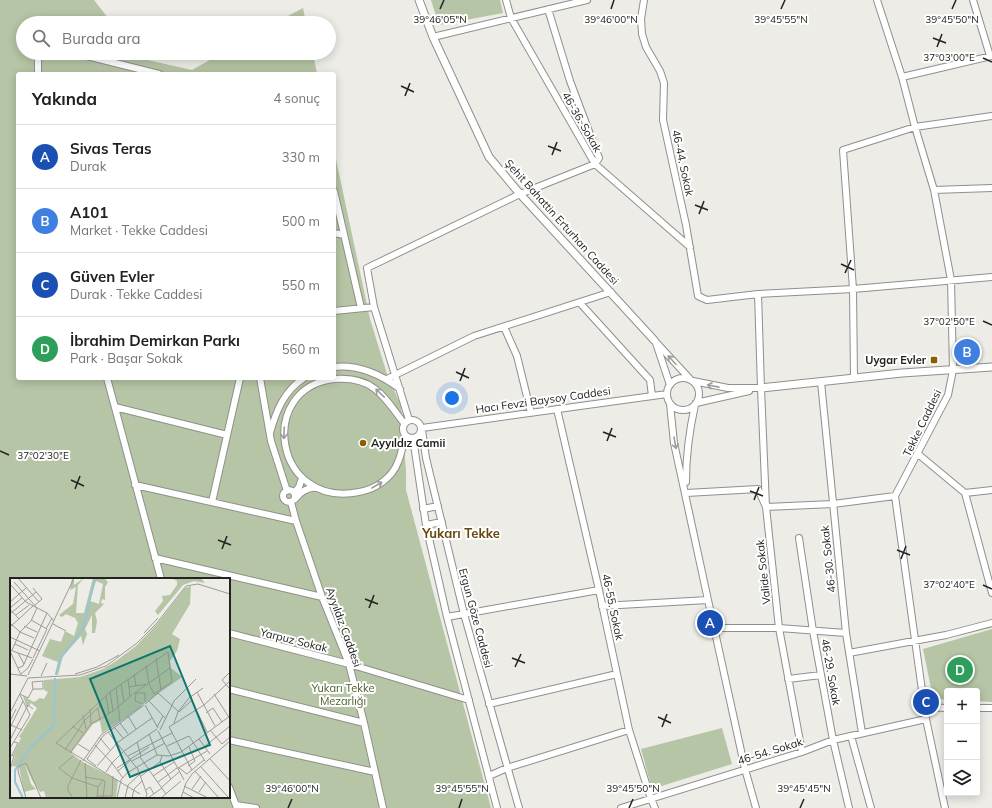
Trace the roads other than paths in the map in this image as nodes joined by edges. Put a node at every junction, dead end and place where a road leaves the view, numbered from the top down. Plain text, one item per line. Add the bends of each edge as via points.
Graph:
1 (418, 0) edge
2 (506, 0) edge
3 (587, 0) edge
4 (644, 0) edge
5 (877, 0) edge
6 (973, 0) edge
7 (548, 9) junction
8 (510, 18) junction
9 (433, 37) junction
10 (991, 56) edge
11 (38, 60) edge
12 (103, 60) edge
13 (38, 72) edge
14 (151, 72) edge
15 (902, 78) junction
16 (992, 116) edge
17 (915, 127) junction
18 (595, 164) junction
19 (992, 188) edge
20 (934, 190) junction
21 (520, 194) junction
22 (336, 200) edge
23 (336, 233) edge
24 (344, 235) junction
25 (690, 247) junction
26 (992, 277) edge
27 (952, 280) junction
28 (853, 289) junction
29 (612, 292) junction
30 (758, 294) junction
31 (580, 303) junction
32 (374, 307) junction
33 (361, 308) junction
34 (336, 311) edge
35 (504, 327) junction
36 (654, 340) junction
37 (336, 367) edge
38 (992, 367) edge
39 (953, 370) junction
40 (992, 371) edge
41 (396, 376) junction
42 (854, 378) junction
43 (387, 379) junction
44 (108, 380) edge
45 (240, 380) edge
46 (260, 380) edge
47 (301, 380) edge
48 (334, 380) edge
49 (336, 380) edge
50 (692, 380) junction
51 (821, 382) junction
52 (670, 385) junction
53 (761, 388) junction
54 (400, 389) junction
55 (667, 394) junction
56 (652, 396) junction
57 (670, 404) junction
58 (696, 404) junction
59 (115, 407) junction
60 (557, 409) junction
61 (531, 413) junction
62 (407, 422) junction
63 (422, 429) junction
64 (227, 435) junction
65 (270, 435) junction
66 (405, 435) junction
67 (413, 438) junction
68 (918, 454) junction
69 (302, 478) junction
70 (136, 485) junction
71 (316, 488) junction
72 (992, 490) edge
73 (287, 491) junction
74 (686, 493) junction
75 (965, 493) junction
76 (896, 496) junction
77 (293, 498) junction
78 (212, 502) junction
79 (833, 504) junction
80 (438, 506) junction
81 (766, 507) junction
82 (423, 509) junction
83 (296, 521) junction
84 (442, 522) junction
85 (426, 525) junction
86 (799, 538) dead end
87 (155, 558) junction
88 (161, 578) edge
89 (599, 590) junction
90 (992, 593) edge
91 (322, 596) junction
92 (708, 600) junction
93 (602, 606) junction
94 (464, 614) junction
95 (447, 617) junction
96 (992, 623) edge
97 (714, 628) junction
98 (779, 628) junction
99 (813, 631) junction
100 (846, 633) junction
101 (230, 634) edge
102 (916, 642) junction
103 (849, 653) junction
104 (349, 664) junction
105 (617, 674) junction
106 (821, 675) junction
107 (788, 679) junction
108 (230, 689) edge
109 (469, 700) junction
110 (489, 704) junction
111 (925, 706) junction
112 (944, 708) edge
113 (980, 708) edge
114 (992, 708) edge
115 (926, 719) junction
116 (364, 723) junction
117 (629, 730) junction
118 (862, 733) junction
119 (851, 736) junction
120 (230, 740) edge
121 (833, 740) junction
122 (802, 752) junction
123 (508, 768) junction
124 (745, 769) junction
125 (375, 772) junction
126 (489, 776) junction
127 (230, 789) edge
128 (650, 799) junction
129 (638, 805) edge
130 (237, 806) edge
131 (256, 808) edge
132 (383, 808) edge
133 (498, 808) edge
134 (519, 808) edge
135 (621, 808) edge
136 (655, 808) edge
137 (756, 808) edge
138 (849, 808) edge
139 (870, 808) edge
140 (945, 808) edge

1 - 9 street, Şehit Bahattin Erturhan Caddesi
2 - 8 street, 46-36. Sokak
3 - 7 street
4 - 25 street, 46-44. Sokak via 642,34 664,83 663,120
5 - 15 street, Tekke Caddesi
6 - 10 street
7 - 8 street
7 - 18 street via 570,81 599,158
8 - 9 street
8 - 18 street, 46-36. Sokak
9 - 21 street, Şehit Bahattin Erturhan Caddesi via 489,156
10 - 15 street
11 - 13 street
12 - 14 street
15 - 17 street, Tekke Caddesi
16 - 17 street
17 - 20 street, Tekke Caddesi
17 - 28 street via 843,150
18 - 21 street
18 - 25 street, 46-36. Sokak
19 - 20 street
20 - 27 street, Tekke Caddesi
21 - 29 street, Şehit Bahattin Erturhan Caddesi
21 - 32 street via 367,268
22 - 24 street
23 - 24 street
24 - 33 street
25 - 30 street, 46-44. Sokak via 698,296 707,300
26 - 27 street
27 - 28 street
27 - 39 street, Tekke Caddesi
28 - 30 street
28 - 42 street
29 - 31 street
29 - 36 street, Şehit Bahattin Erturhan Caddesi
30 - 53 street, Valide Sokak
31 - 35 street
31 - 56 street via 650,380
32 - 33 street
32 - 41 street
33 - 34 street
35 - 41 street via 474,336
35 - 61 street via 517,356
50 -> 36 street, Şehit Bahattin Erturhan Caddesi
36 - 52 street, Şehit Bahattin Erturhan Caddesi
37 - 43 street via 356,367
38 - 39 street
39 - 40 street
39 - 42 street
39 - 68 street, Tekke Caddesi via 948,395
41 - 43 street
41 - 54 street
42 - 51 street
43 - 54 street
44 - 59 street
45 - 64 street
46 - 65 street, Ayyıldız Caddesi
47 - 65 street via 292,387 279,404
48 -> 69 street via 321,382 297,398 285,422 284,441 288,458
62 -> 49 street via 374,388 352,380
50 - 52 street via 680,378
53 -> 50 street via 728,388
50 - 58 street via 699,392
51 - 53 street
51 - 79 street, 46-30. Sokak
52 - 55 street
53 - 58 street
53 - 81 street, Valide Sokak
54 - 62 street
55 - 56 street, Hacı Fevzi Baysoy Caddesi
55 - 57 street
56 - 60 street, Hacı Fevzi Baysoy Caddesi
57 - 58 street via 684,410
57 -> 74 street via 674,443
58 - 74 street via 688,435
59 - 64 street
59 - 70 street
60 - 61 street, Hacı Fevzi Baysoy Caddesi
60 - 89 street, 46-55. Sokak
61 - 63 street, Hacı Fevzi Baysoy Caddesi
62 - 63 street via 418,421
62 - 66 street via 403,430
63 - 67 street via 419,436
63 - 80 street, Ergun Göze Caddesi
64 - 78 street
65 - 73 street, Ayyıldız Caddesi
66 - 67 street
71 -> 66 street via 326,492 349,494 376,487 393,471
67 - 82 street
68 - 75 street
68 - 76 street, Tekke Caddesi
69 - 71 street
69 - 77 street
70 - 78 street
70 - 87 street
71 - 77 street via 309,488
72 - 75 street
73 - 77 street via 290,490
73 - 77 street, Ayyıldız Caddesi via 283,495 284,499 287,502
74 - 81 street via 758,489
74 - 92 street
75 - 90 street
76 - 79 street
76 - 102 street
77 - 83 street, Ayyıldız Caddesi
78 - 83 street
79 - 81 street
79 - 100 street, 46-30. Sokak
80 - 82 street
80 - 84 street, Ergun Göze Caddesi
81 - 98 street, Valide Sokak
82 - 85 street
83 - 91 street, Ayyıldız Caddesi
84 - 85 street
84 - 94 street, Ergun Göze Caddesi
85 - 95 street
86 - 99 street, 46-29. Sokak
87 - 88 street
87 - 91 street
89 - 93 street, 46-55. Sokak
89 - 94 street
91 - 104 street, Ayyıldız Caddesi
92 - 93 street
92 - 97 street
93 - 105 street, 46-55. Sokak
94 - 95 street
94 - 110 street, Ergun Göze Caddesi
95 - 109 street
96 - 102 street
97 - 98 street
97 - 124 street
98 - 99 street
98 - 107 street, Valide Sokak
99 - 100 street
99 - 106 street, 46-29. Sokak
100 - 103 street, 46-30. Sokak
101 - 104 street, Yarpuz Sokak
102 - 103 street
102 - 111 street
103 - 118 street, 46-30. Sokak
104 - 109 street, Yarpuz Sokak
104 - 116 street, Ayyıldız Caddesi
105 - 110 street
105 - 117 street, 46-55. Sokak
106 - 107 street
106 - 121 street, 46-29. Sokak
107 - 122 street, Valide Sokak
108 - 116 street
109 - 126 street
110 - 123 street, Ergun Göze Caddesi
111 - 112 street
111 - 115 street
113 - 114 street
115 - 118 street, 46-54. Sokak
115 - 140 street
116 - 125 street, Ayyıldız Caddesi
117 - 123 street
117 - 128 street, 46-55. Sokak
118 - 119 street, 46-54. Sokak
119 - 121 street, 46-54. Sokak
119 - 139 street
120 - 125 street
121 - 122 street, 46-54. Sokak
121 - 138 street, 46-29. Sokak
122 - 124 street, 46-54. Sokak
123 - 126 street
123 - 134 street, Ergun Göze Caddesi
124 - 128 street, 46-54. Sokak
124 - 137 street
125 - 132 street, Ayyıldız Caddesi
126 - 133 street
127 - 130 street
128 - 129 street, 46-54. Sokak
128 - 136 street, 46-55. Sokak
129 - 135 street, 46-54. Sokak
130 - 131 street

